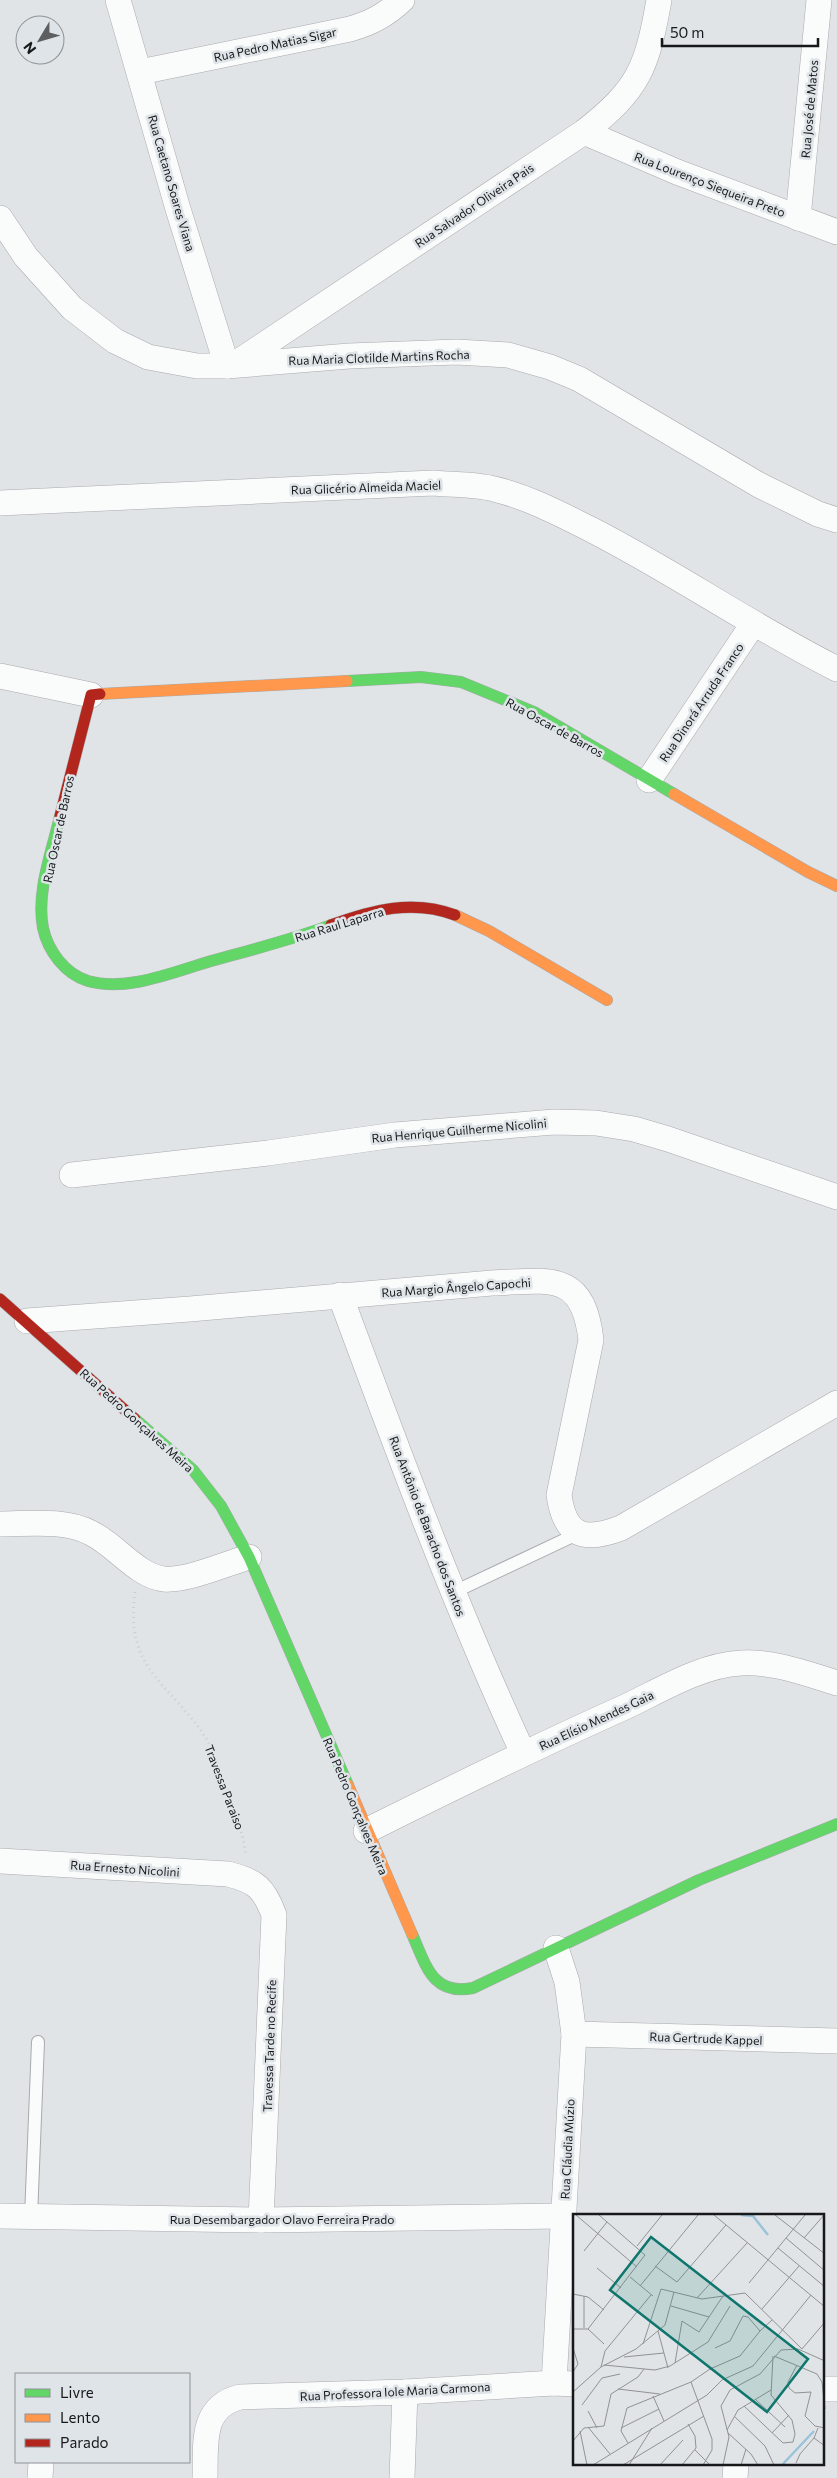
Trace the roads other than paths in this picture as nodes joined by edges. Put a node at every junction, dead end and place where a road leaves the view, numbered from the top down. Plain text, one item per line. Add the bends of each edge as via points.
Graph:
1 (118, 0) edge
2 (402, 0) edge
3 (659, 0) edge
4 (819, 0) edge
5 (140, 72) junction
6 (584, 132) junction
7 (0, 218) edge
8 (798, 218) junction
9 (837, 232) edge
10 (230, 366) junction
11 (0, 503) edge
12 (837, 520) edge
13 (754, 624) junction
14 (837, 668) edge
15 (0, 676) edge
16 (91, 695) junction
17 (649, 780) junction
18 (837, 886) edge
19 (60, 962) joint
20 (607, 1000) dead end
21 (72, 1175) dead end
22 (837, 1197) edge
23 (340, 1295) junction
24 (0, 1299) edge
25 (26, 1321) junction
26 (837, 1403) edge
27 (0, 1524) edge
28 (577, 1534) junction
29 (249, 1557) junction
30 (454, 1592) junction
31 (837, 1683) edge
32 (523, 1753) junction
33 (837, 1824) edge
34 (366, 1831) junction
35 (0, 1861) edge
36 (249, 1879) joint
37 (556, 1948) junction
38 (574, 2034) junction
39 (38, 2042) dead end
40 (837, 2042) edge
41 (0, 2216) edge
42 (563, 2216) junction
43 (31, 2217) junction
44 (261, 2220) junction
45 (564, 2384) edge
46 (824, 2389) edge
47 (837, 2389) edge
48 (406, 2392) junction
49 (41, 2463) edge
50 (40, 2478) edge
51 (205, 2478) edge
52 (402, 2478) edge

1 - 5 street, Rua Caetano Soares Viana
2 - 5 street, Rua Pedro Matias Sigar via 389,13 350,29
3 - 6 street, Rua Salvador Oliveira Pais via 653,37 643,68 628,92
4 - 8 street, Rua José de Matos
5 - 10 street, Rua Caetano Soares Viana via 178,209
6 - 8 street, Rua Lourenço Siequeira Preto
6 - 10 street, Rua Salvador Oliveira Pais
7 - 10 street, Rua Maria Clotilde Martins Rocha via 26,257 72,308 114,341 148,357 197,366
8 - 9 street, Rua Lourenço Siequeira Preto
10 - 12 street, Rua Maria Clotilde Martins Rocha via 349,356 457,352 508,355 579,379 759,484 818,514
11 - 13 street, Rua Glicério Almeida Maciel via 433,483 493,489 532,501 613,541
13 - 14 street, Rua Glicério Almeida Maciel
13 - 17 street, Rua Dinorá Arruda Franco
15 - 16 street, Rua Oscar de Barros
16 - 17 street, Rua Oscar de Barros via 422,677 461,682 534,712
16 - 19 street, Rua Oscar de Barros via 47,873 42,920 48,944
17 - 18 street, Rua Oscar de Barros
19 - 20 street, Rua Raul Laparra via 74,976 90,982 114,983 156,976 284,942 384,909 418,906 444,911 476,924
21 - 22 street, Rua Henrique Guilherme Nicolini via 268,1154 395,1135 588,1122 634,1128
23 - 25 street, Rua Margio Ângelo Capochi
23 - 28 street, Rua Margio Ângelo Capochi via 538,1282 562,1285 574,1291 583,1302 589,1319 591,1340 559,1496 562,1514
23 - 30 street, Rua Antônio de Baracho dos Santos via 410,1485
24 - 25 street, Rua Pedro Gonçalves Meira
25 - 29 street, Rua Pedro Gonçalves Meira via 193,1470 221,1506
26 - 28 street via 621,1528 592,1536
27 - 29 street via 62,1525 88,1531 110,1543 138,1569 165,1579
28 - 30 lane
29 - 34 street, Rua Pedro Gonçalves Meira
30 - 32 street, Rua Antônio de Baracho dos Santos via 481,1662
31 - 32 street, Rua Elísio Mendes Gaia via 759,1663 719,1666
32 - 34 street, Rua Elísio Mendes Gaia
33 - 37 street, Rua Pedro Gonçalves Meira via 776,1846
34 - 37 street, Rua Pedro Gonçalves Meira via 425,1963 445,1989 458,1992 473,1988
35 - 36 street, Rua Ernesto Nicolini via 228,1874
36 - 44 street, Travessa Tarde no Recife via 268,1899 274,1915
37 - 38 street, Rua Cláudia Múzio via 566,1982
38 - 40 street, Rua Gertrude Kappel
38 - 42 street, Rua Cláudia Múzio
39 - 43 lane
41 - 43 street, Rua Desembargador Olavo Ferreira Prado
42 - 44 street, Rua Desembargador Olavo Ferreira Prado
42 - 45 street, Rua Cláudia Múzio
43 - 44 street, Rua Desembargador Olavo Ferreira Prado
45 - 48 street, Rua Professora Iole Maria Carmona
46 - 47 street
48 - 51 street, Rua Professora Iole Maria Carmona via 226,2400 217,2407 208,2426
48 - 52 street
49 - 50 street

